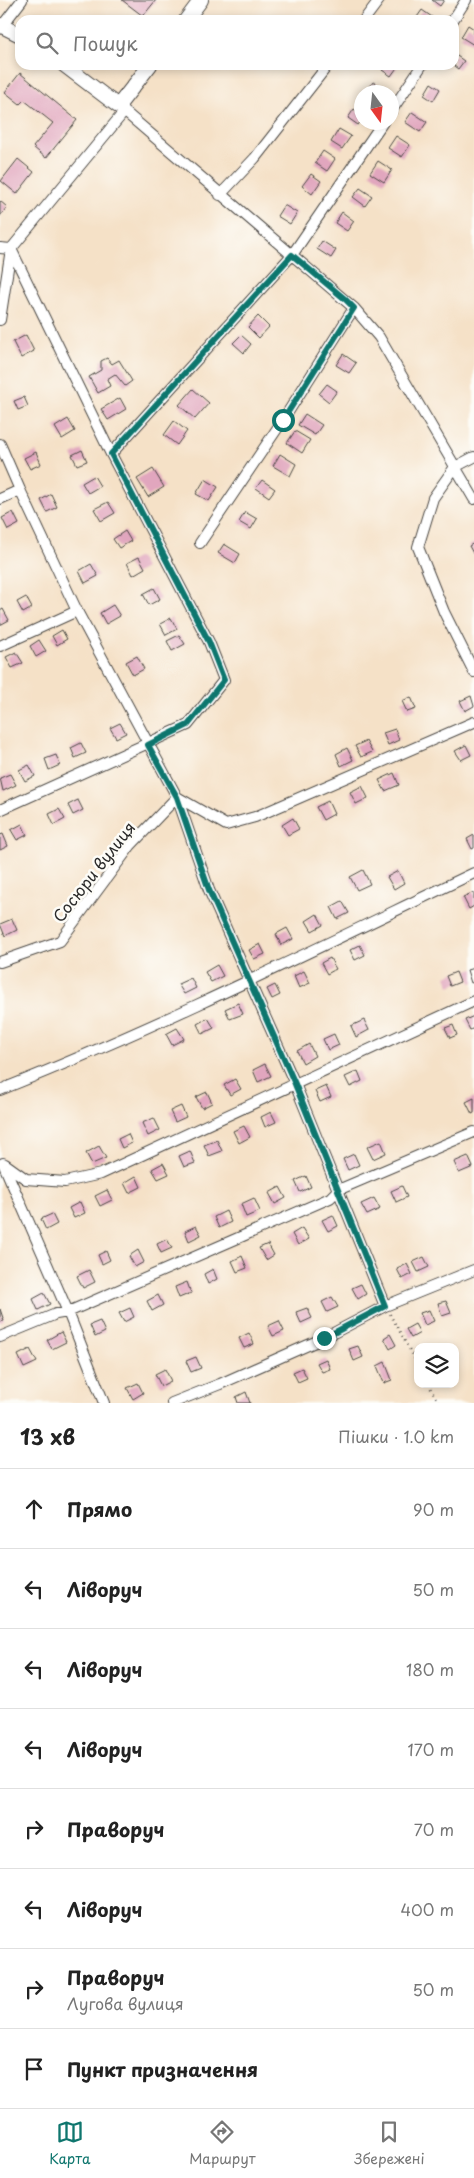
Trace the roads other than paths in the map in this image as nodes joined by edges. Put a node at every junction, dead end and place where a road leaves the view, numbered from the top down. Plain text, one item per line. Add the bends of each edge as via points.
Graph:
1 (22, 0) edge
2 (201, 0) edge
3 (379, 0) edge
4 (466, 0) edge
5 (190, 15) edge
6 (368, 15) edge
7 (456, 15) edge
8 (1, 26) edge
9 (15, 33) edge
10 (70, 70) edge
11 (147, 70) edge
12 (324, 70) edge
13 (419, 70) edge
14 (399, 100) edge
15 (121, 109) junction
16 (378, 130) edge
17 (220, 196) junction
18 (0, 248) edge
19 (11, 249) junction
20 (292, 255) junction
21 (354, 308) junction
22 (0, 320) edge
23 (0, 444) edge
24 (111, 454) junction
25 (474, 457) edge
26 (455, 467) junction
27 (20, 490) junction
28 (0, 499) edge
29 (474, 499) edge
30 (200, 543) dead end
31 (77, 611) junction
32 (0, 646) edge
33 (474, 672) edge
34 (474, 722) edge
35 (148, 745) junction
36 (177, 797) junction
37 (0, 810) edge
38 (474, 873) edge
39 (0, 962) edge
40 (250, 980) junction
41 (474, 1001) edge
42 (295, 1084) junction
43 (0, 1090) edge
44 (474, 1132) edge
45 (2, 1163) edge
46 (338, 1190) junction
47 (474, 1270) edge
48 (385, 1306) junction
49 (68, 1312) junction
50 (0, 1337) edge
51 (104, 1403) edge
52 (172, 1403) edge

1 - 8 street
2 - 5 street
3 - 6 street
4 - 7 street
8 - 9 street
10 - 15 street
11 - 15 street
12 - 17 street via 255,158
13 - 14 street
15 - 17 street
15 - 19 street
16 - 20 street
17 - 20 street
18 - 19 street
19 - 22 street
19 - 24 street
20 - 21 street
20 - 24 street
21 - 26 street via 379,337
21 - 30 street
23 - 27 street
24 - 35 street via 209,642 224,680 188,725
25 - 26 street
26 - 29 street
26 - 33 street via 433,498 418,547 444,612
27 - 28 street
27 - 31 street
31 - 32 street
31 - 35 street
34 - 36 street via 255,817 226,825
35 - 36 street
35 - 37 street
36 - 39 street, Сосюри вулиця via 131,845 60,941
36 - 40 street via 209,890
38 - 40 street
40 - 42 street
40 - 43 street
41 - 42 street
42 - 45 street via 101,1174 65,1182 26,1179
42 - 46 street
44 - 46 street
45 - 49 street
46 - 48 street
46 - 49 street via 330,1198
47 - 48 street
48 - 52 street via 324,1338
49 - 50 street
49 - 51 street

